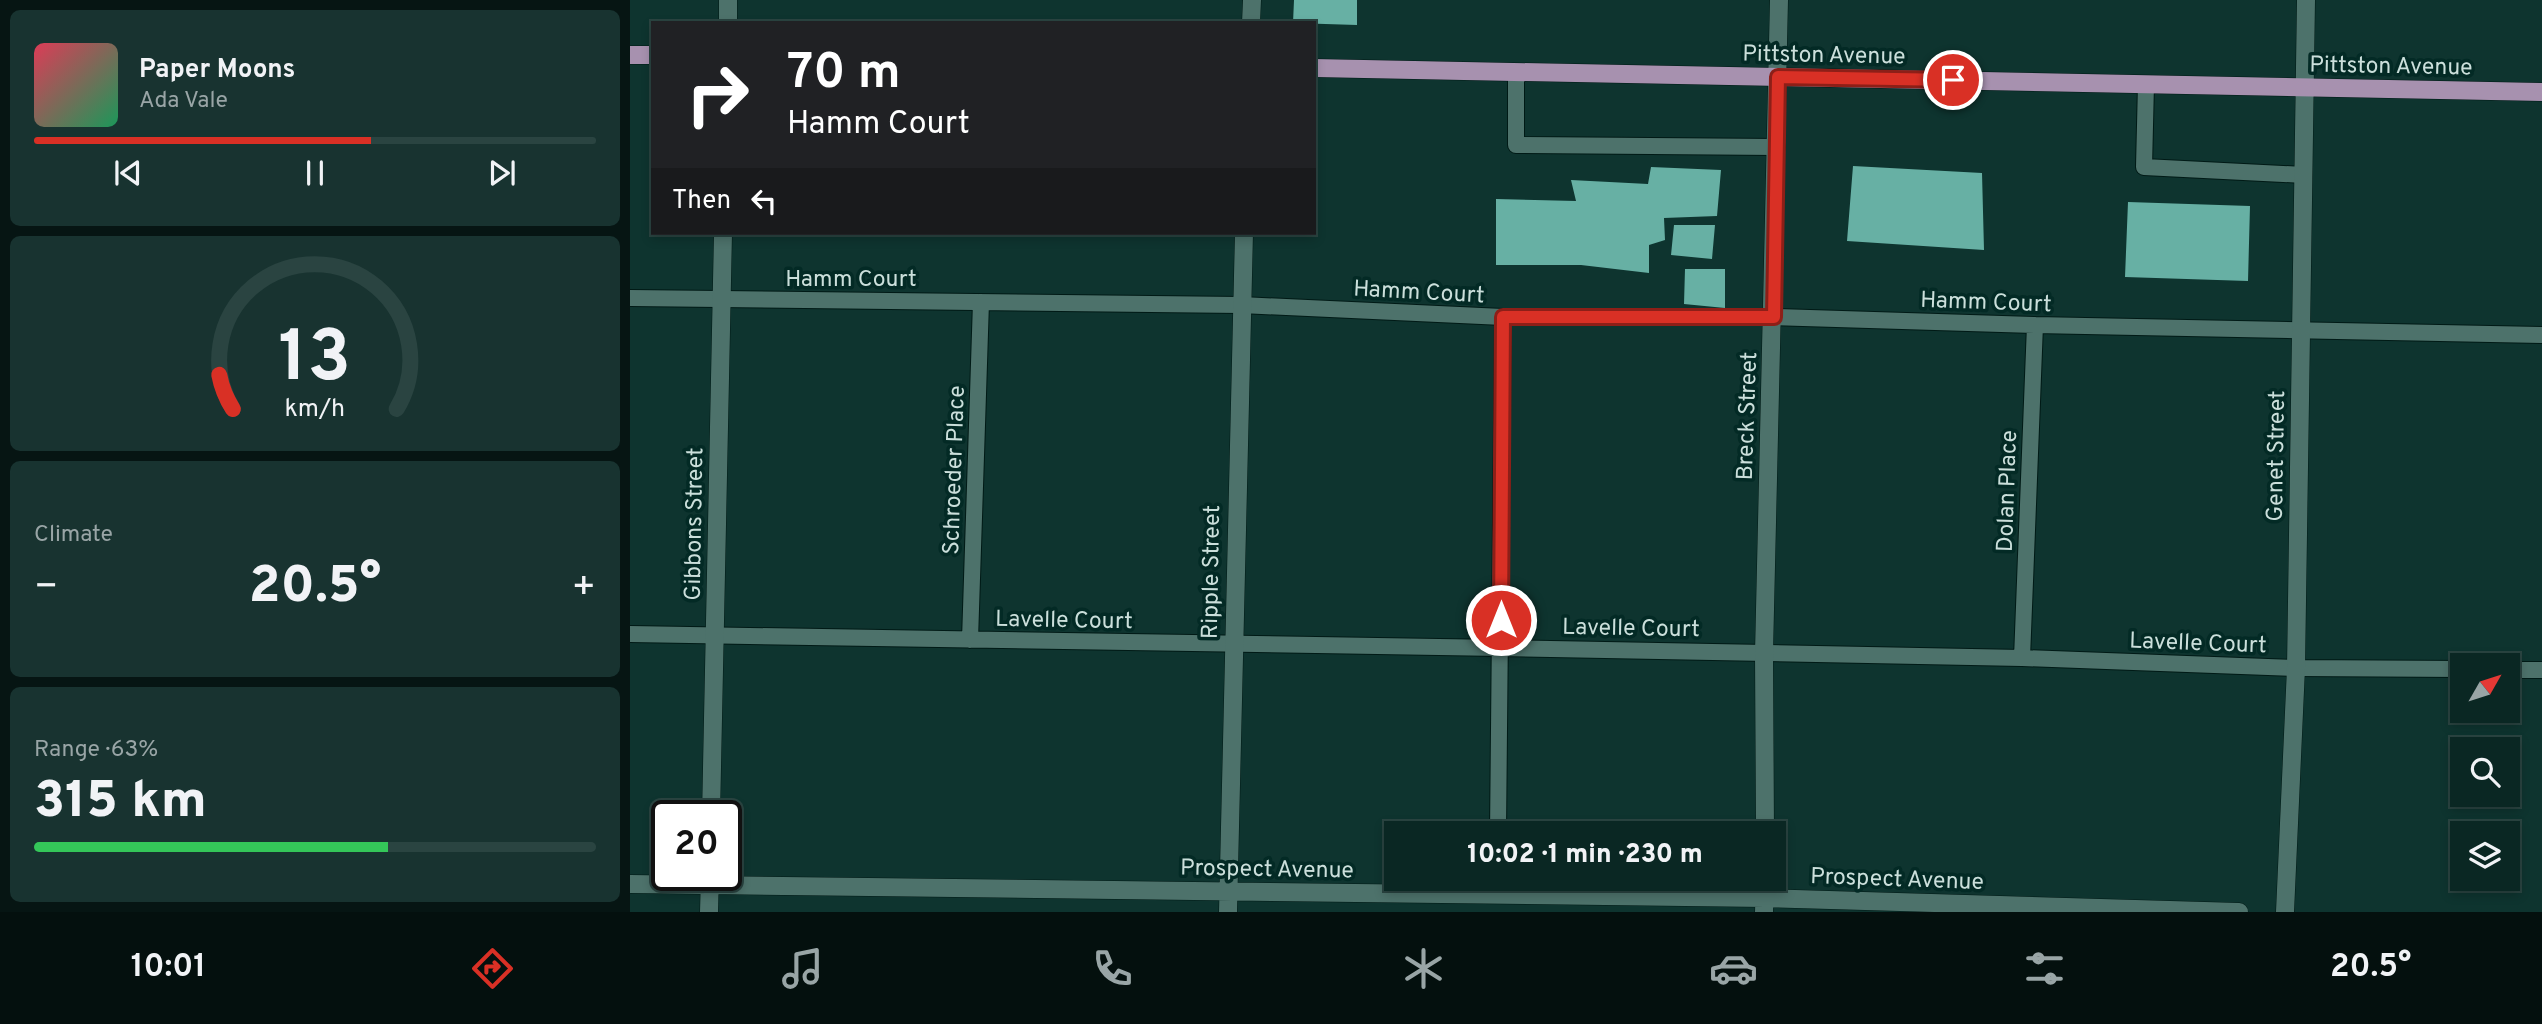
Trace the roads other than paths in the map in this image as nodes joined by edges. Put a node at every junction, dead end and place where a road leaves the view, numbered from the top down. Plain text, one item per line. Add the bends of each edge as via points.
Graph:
1 (728, 0) edge
2 (1252, 0) edge
3 (1779, 0) edge
4 (2306, 0) edge
5 (727, 21) edge
6 (1251, 21) edge
7 (630, 55) edge
8 (651, 55) edge
9 (1316, 68) edge
10 (1516, 72) junction
11 (1778, 77) junction
12 (2146, 84) junction
13 (2305, 88) junction
14 (2542, 92) edge
15 (1777, 147) junction
16 (2304, 175) junction
17 (723, 235) edge
18 (1244, 235) edge
19 (630, 298) edge
20 (722, 300) junction
21 (981, 302) junction
22 (1241, 305) junction
23 (1503, 317) junction
24 (1774, 317) junction
25 (2035, 325) junction
26 (2302, 329) junction
27 (2542, 335) edge
28 (630, 634) edge
29 (715, 637) junction
30 (970, 640) junction
31 (1233, 644) junction
32 (1500, 648) junction
33 (1764, 653) junction
34 (2022, 659) junction
35 (2296, 668) junction
36 (2450, 669) edge
37 (2520, 670) edge
38 (2542, 670) edge
39 (711, 800) edge
40 (1498, 821) edge
41 (1765, 821) edge
42 (742, 881) edge
43 (651, 883) edge
44 (630, 884) edge
45 (1384, 889) edge
46 (710, 891) edge
47 (1557, 891) edge
48 (1227, 892) junction
49 (1765, 905) edge
50 (2148, 911) edge
51 (709, 912) edge
52 (1228, 912) edge
53 (2239, 912) edge
54 (2285, 912) edge

1 - 5 street
2 - 6 street
3 - 11 street, Breck Street
4 - 13 street, Genet Street
7 - 8 main road
9 - 10 main road, Pittston Avenue
10 - 11 main road, Pittston Avenue
10 - 15 lane via 1516,145
11 - 12 main road, Pittston Avenue
11 - 15 street, Breck Street
12 - 13 main road, Pittston Avenue
12 - 16 lane via 2144,167
13 - 14 main road, Pittston Avenue
13 - 16 street, Genet Street
15 - 24 street, Breck Street
16 - 26 street, Genet Street
17 - 20 street, Gibbons Street
18 - 22 street, Ripple Street
19 - 20 lane, Hamm Court
20 - 21 lane, Hamm Court
20 - 29 street, Gibbons Street
21 - 22 lane, Hamm Court
21 - 30 lane, Schroeder Place
22 - 23 lane, Hamm Court
22 - 31 street, Ripple Street
23 - 24 lane, Hamm Court
23 - 32 lane
24 - 25 lane, Hamm Court
24 - 33 street, Breck Street
25 - 26 lane, Hamm Court
25 - 34 lane, Dolan Place
26 - 27 lane, Hamm Court
26 - 35 street, Genet Street
28 - 29 lane, Lavelle Court
29 - 30 lane, Lavelle Court
29 - 39 street, Gibbons Street
30 - 31 lane, Lavelle Court
31 - 32 lane, Lavelle Court
31 - 48 street, Ripple Street
32 - 33 lane, Lavelle Court
32 - 40 lane
33 - 34 lane, Lavelle Court
33 - 41 street, Breck Street
34 - 35 lane, Lavelle Court
35 - 36 lane, Lavelle Court
35 - 54 street, Genet Street
37 - 38 lane
42 - 48 street, Prospect Avenue
43 - 44 street, Prospect Avenue
45 - 48 street, Prospect Avenue
46 - 51 street
47 - 49 street, Prospect Avenue
48 - 52 street, Ripple Street
49 - 50 street, Prospect Avenue
50 - 53 street, Prospect Avenue

